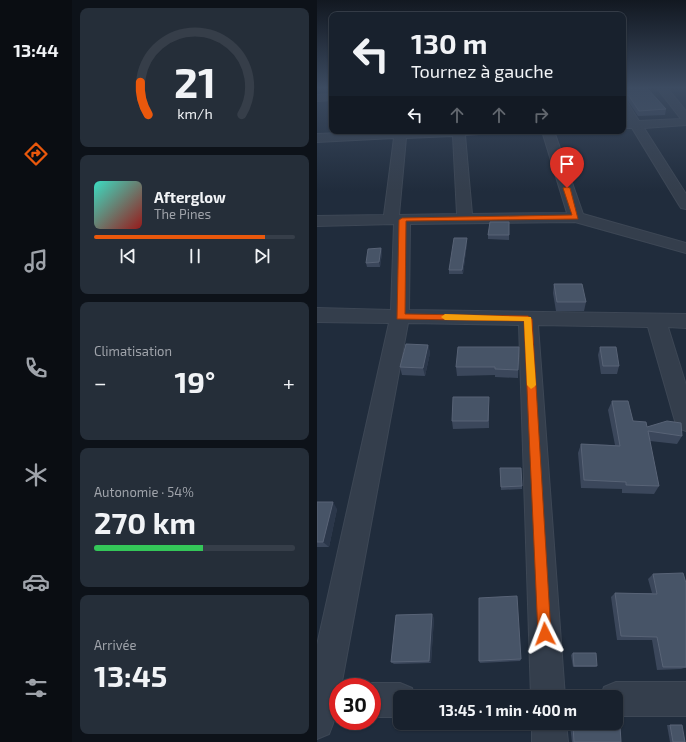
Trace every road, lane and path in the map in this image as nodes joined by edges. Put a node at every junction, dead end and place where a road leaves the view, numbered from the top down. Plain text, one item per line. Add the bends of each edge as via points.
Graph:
1 (674, 123) edge
2 (629, 125) edge
3 (384, 134) edge
4 (401, 134) edge
5 (459, 134) edge
6 (549, 134) edge
7 (317, 138) edge
8 (686, 205) edge
9 (576, 217) junction
10 (465, 219) junction
11 (317, 220) edge
12 (397, 220) junction
13 (686, 248) edge
14 (317, 315) edge
15 (400, 316) junction
16 (528, 319) junction
17 (656, 321) junction
18 (686, 321) edge
19 (686, 421) edge
20 (548, 690) edge
21 (623, 699) edge
22 (686, 699) edge
23 (381, 700) edge
24 (393, 700) edge
25 (323, 705) edge
26 (550, 730) edge
27 (551, 742) edge

1 - 2 street
2 - 8 street
3 - 7 street
4 - 12 street
5 - 10 street
6 - 9 street
9 - 10 street
9 - 13 street
10 - 12 street
11 - 12 street
12 - 15 street
14 - 15 street
15 - 16 street
15 - 25 street
16 - 17 street
16 - 20 street
17 - 18 street
17 - 19 street
21 - 22 street
23 - 24 street
26 - 27 street

